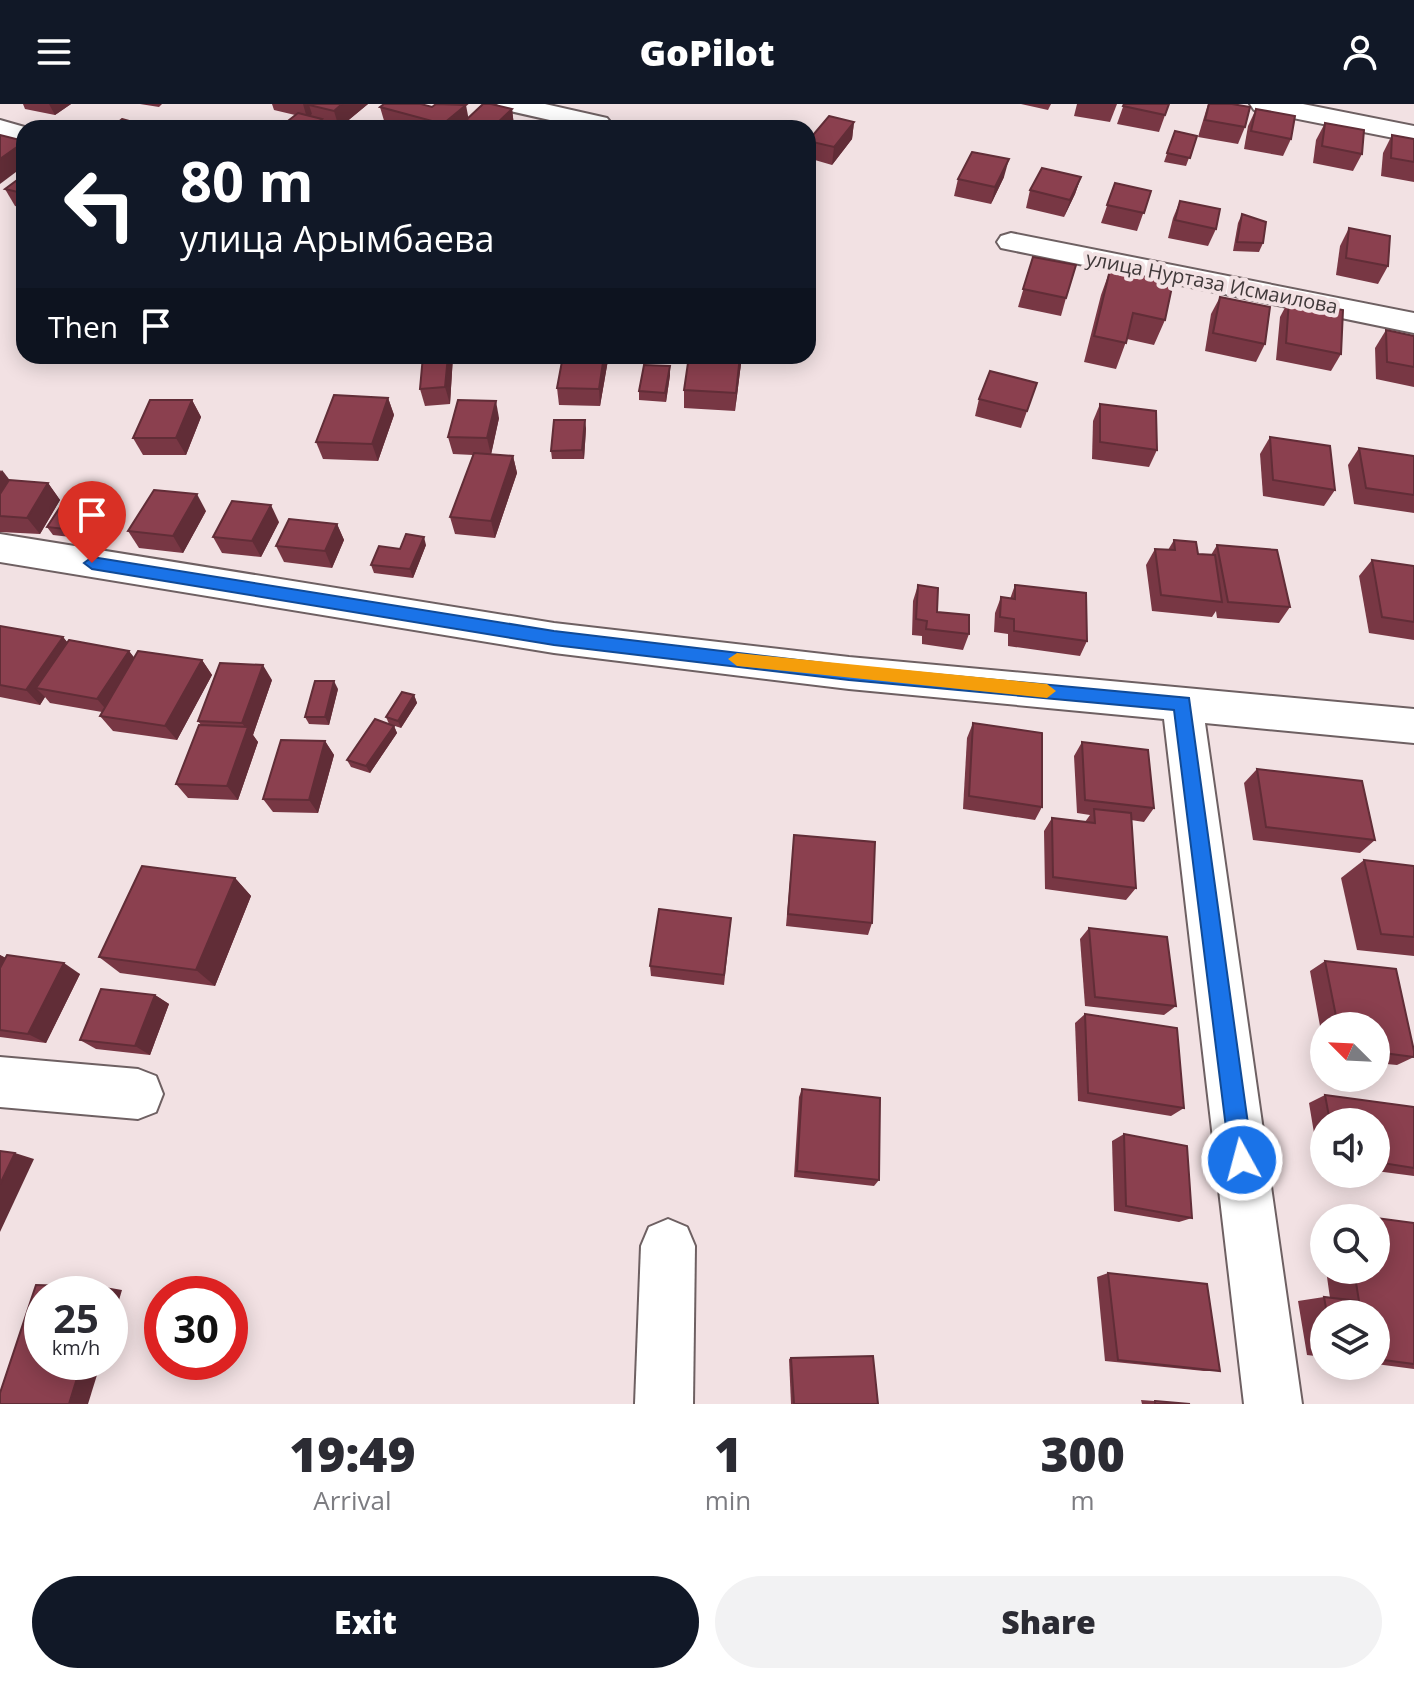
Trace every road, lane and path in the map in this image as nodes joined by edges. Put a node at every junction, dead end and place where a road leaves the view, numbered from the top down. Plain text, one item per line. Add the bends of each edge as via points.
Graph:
1 (510, 104) edge
2 (1263, 104) edge
3 (584, 120) edge
4 (1414, 134) edge
5 (1011, 242) dead end
6 (1414, 323) edge
7 (0, 548) edge
8 (1182, 703) junction
9 (1414, 726) edge
10 (0, 1082) edge
11 (138, 1094) dead end
12 (668, 1246) dead end
13 (664, 1404) edge
14 (1273, 1404) edge

1 - 3 street
2 - 4 main road
5 - 6 street, улица Нуртаза Исмаилова
7 - 8 street via 554,638 849,673
8 - 9 street
8 - 14 street
10 - 11 street
12 - 13 street

